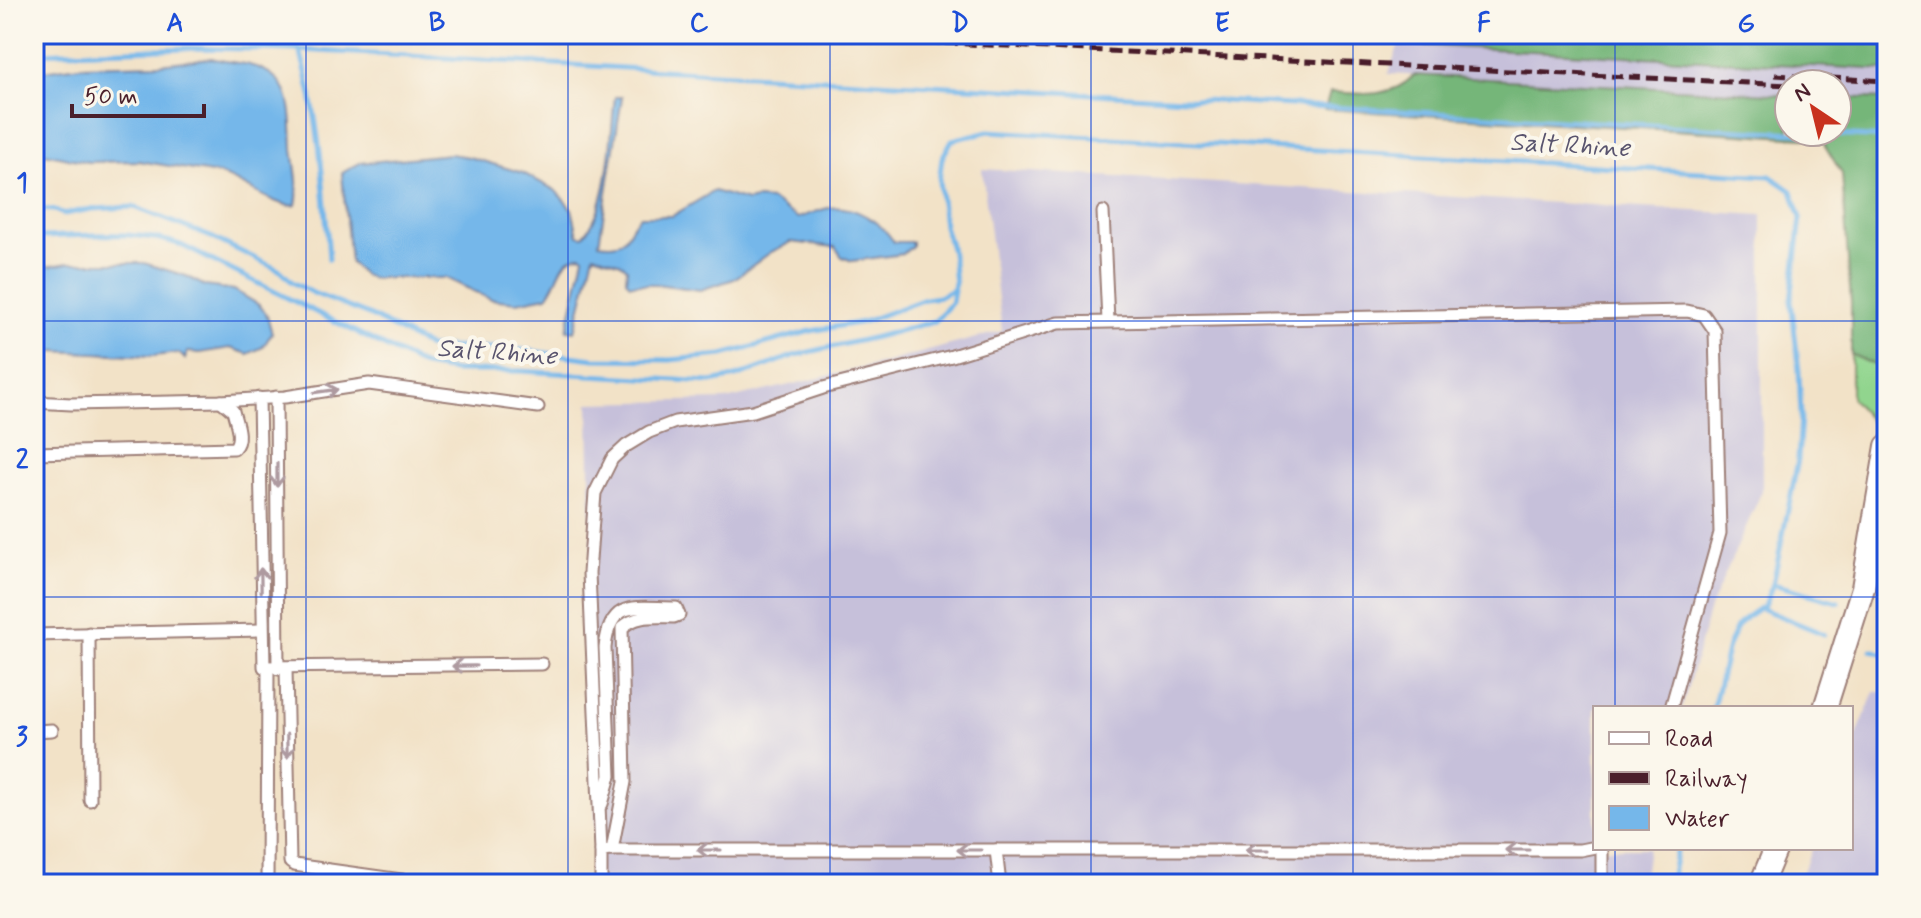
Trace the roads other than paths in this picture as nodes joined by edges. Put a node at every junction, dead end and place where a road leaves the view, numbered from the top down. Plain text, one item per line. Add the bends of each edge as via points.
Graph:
1 (1103, 212) dead end
2 (1108, 321) junction
3 (276, 397) junction
4 (259, 398) junction
5 (221, 401) junction
6 (34, 402) edge
7 (538, 407) dead end
8 (1887, 446) edge
9 (34, 453) edge
10 (1881, 530) edge
11 (262, 630) junction
12 (89, 633) junction
13 (34, 635) edge
14 (542, 664) dead end
15 (277, 669) junction
16 (1672, 706) edge
17 (1826, 706) edge
18 (52, 730) dead end
19 (34, 731) edge
20 (90, 800) dead end
21 (600, 813) junction
22 (1593, 847) edge
23 (606, 850) junction
24 (996, 850) junction
25 (1602, 850) edge
26 (1775, 850) edge
27 (267, 884) edge
28 (430, 884) edge
29 (601, 884) edge
30 (1000, 884) edge
31 (1602, 884) edge
32 (1761, 884) edge

1 - 2 lane
2 - 16 lane via 1687,311 1704,315 1715,331 1720,533
2 - 21 lane via 1058,323 753,411 675,422 649,432 612,459 595,493 590,560
3 - 4 lane
3 -> 7 lane via 387,384
3 -> 15 lane
4 - 5 lane
11 -> 4 lane
5 - 6 lane
5 - 9 lane via 233,411 239,438 234,448
8 - 10 street
10 - 17 street
11 - 12 lane
11 - 15 lane via 264,667
12 - 13 lane
12 - 20 lane
14 -> 15 lane
15 - 27 lane
15 -> 28 lane via 290,862
18 - 19 lane
21 - 23 lane
21 - 23 lane via 610,776 607,629 621,610 676,608 679,615 674,617 630,620 622,628 625,782
22 -> 24 lane
24 -> 23 lane
23 - 29 lane
24 - 30 lane
25 - 31 lane
26 - 32 street

